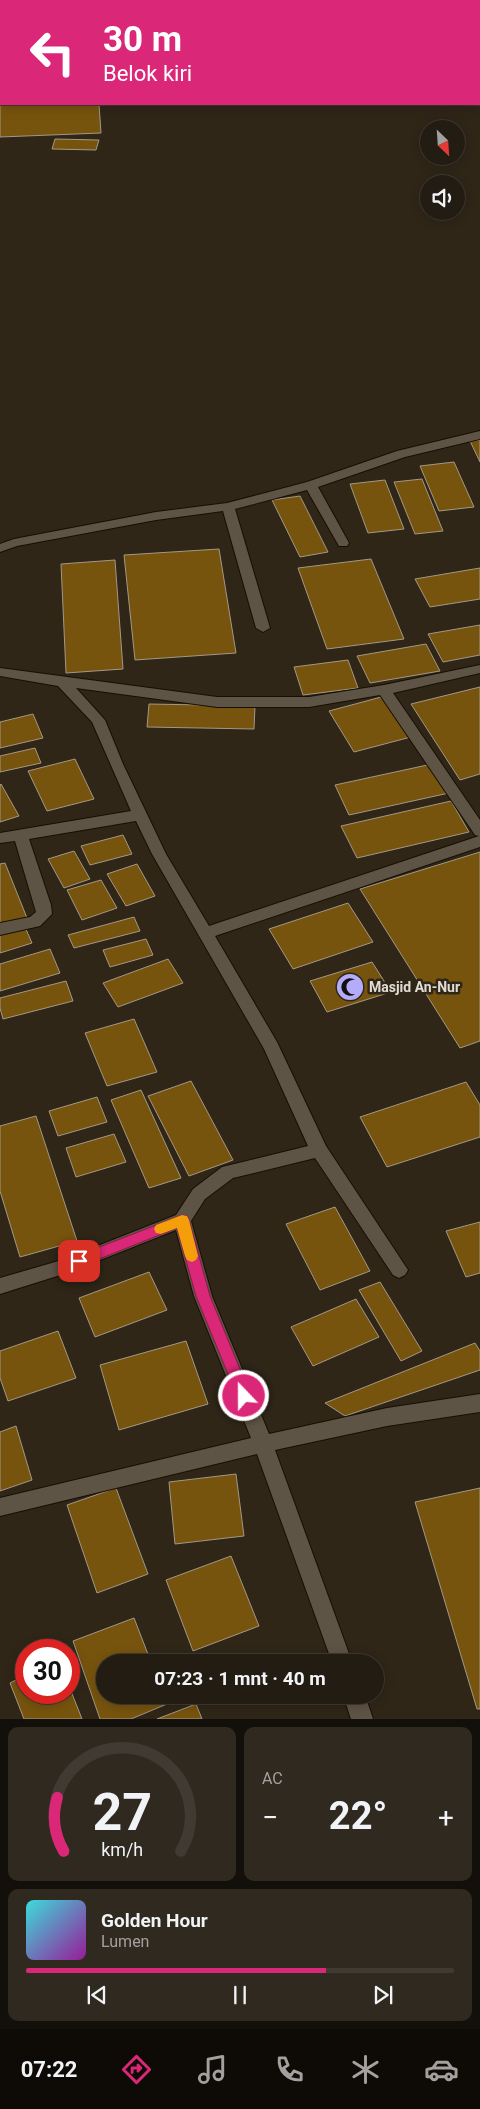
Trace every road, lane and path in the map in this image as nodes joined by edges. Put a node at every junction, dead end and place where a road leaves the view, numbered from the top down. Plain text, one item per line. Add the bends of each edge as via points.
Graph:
1 (480, 435) edge
2 (311, 484) junction
3 (228, 507) junction
4 (343, 543) dead end
5 (0, 548) edge
6 (263, 628) dead end
7 (480, 669) edge
8 (0, 672) edge
9 (62, 682) junction
10 (384, 690) junction
11 (141, 816) junction
12 (480, 831) edge
13 (20, 834) junction
14 (0, 838) edge
15 (480, 841) edge
16 (0, 930) edge
17 (206, 933) junction
18 (319, 1150) junction
19 (182, 1220) junction
20 (399, 1270) dead end
21 (0, 1286) edge
22 (480, 1403) edge
23 (264, 1444) junction
24 (0, 1507) edge
25 (339, 1654) edge
26 (357, 1704) edge
27 (362, 1719) edge

1 - 2 street via 401,454
2 - 3 street
2 - 4 street
3 - 5 street via 156,516
3 - 6 street
7 - 10 street
8 - 9 street
9 - 10 street via 217,702 309,702
9 - 11 street via 98,720
10 - 12 street
11 - 13 street
11 - 17 street via 159,854
13 - 14 street
13 - 16 street via 44,914 34,922
15 - 17 street
17 - 18 street via 271,1047
18 - 19 street via 228,1172 199,1194
18 - 20 street
19 - 21 street via 64,1267
19 - 23 street via 203,1296
22 - 23 street via 387,1417
23 - 24 street
23 - 25 street
26 - 27 street

